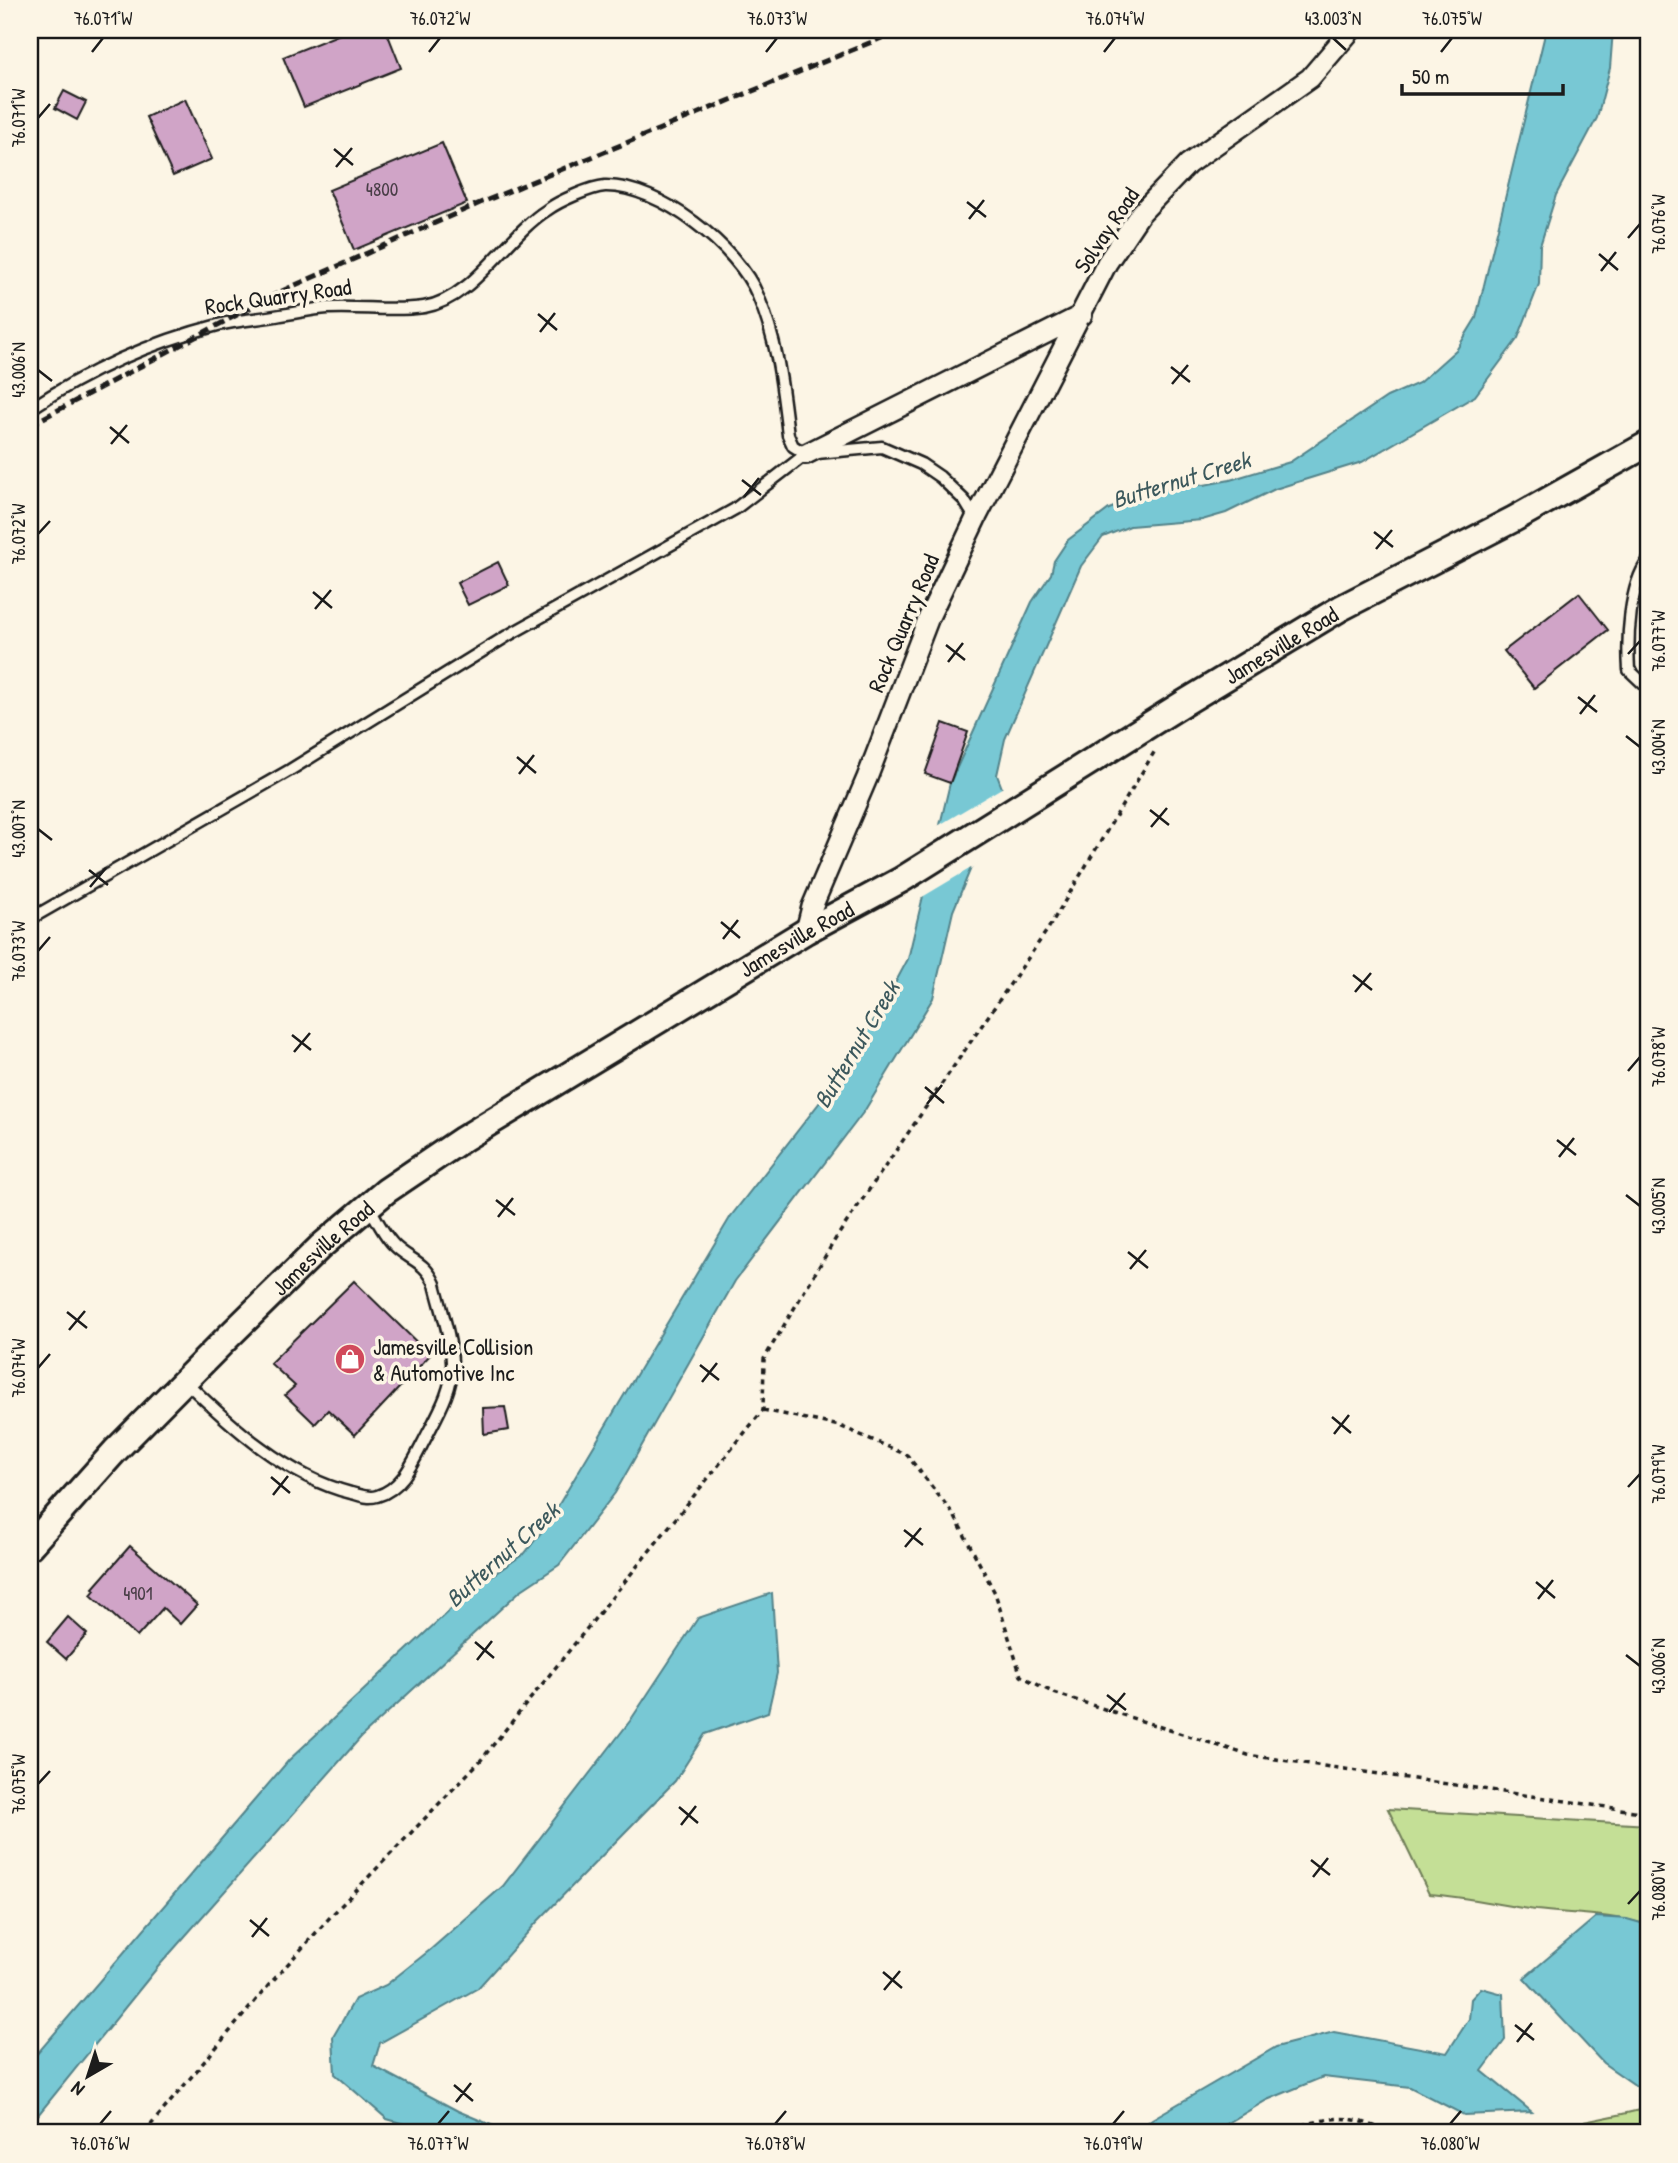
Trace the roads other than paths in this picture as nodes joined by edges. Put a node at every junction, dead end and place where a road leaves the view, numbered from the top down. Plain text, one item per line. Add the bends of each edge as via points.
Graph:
1 (1351, 30) edge
2 (1082, 315) junction
3 (30, 409) edge
4 (1648, 444) edge
5 (806, 454) junction
6 (976, 518) junction
7 (1648, 561) edge
8 (1648, 688) edge
9 (30, 919) edge
10 (806, 931) junction
11 (368, 1206) junction
12 (185, 1381) junction
13 (30, 1546) edge

1 - 2 street, Solvay Road via 1310,78 1188,164 1140,214 1107,263
2 - 5 street
2 - 6 street, Solvay Road
3 - 5 lane, Rock Quarry Road via 132,354 219,325 328,308 424,307 450,297 547,209 603,186 633,189 663,202 711,235 738,263 757,293 776,347 788,435 793,446
4 - 10 street, Jamesville Road via 1341,608 901,880
5 - 6 lane via 882,447 940,477
5 - 9 lane via 735,509 507,636 290,770
6 - 10 street, Rock Quarry Road via 929,617 811,907
7 - 8 lane via 1639,573 1627,643 1629,670
10 - 11 street, Jamesville Road via 463,1139
11 - 12 street, Jamesville Road via 320,1247
11 - 12 lane via 392,1244 430,1273 453,1362 446,1397 402,1479 387,1492 369,1497 322,1482 274,1457
12 - 13 street, Jamesville Road

